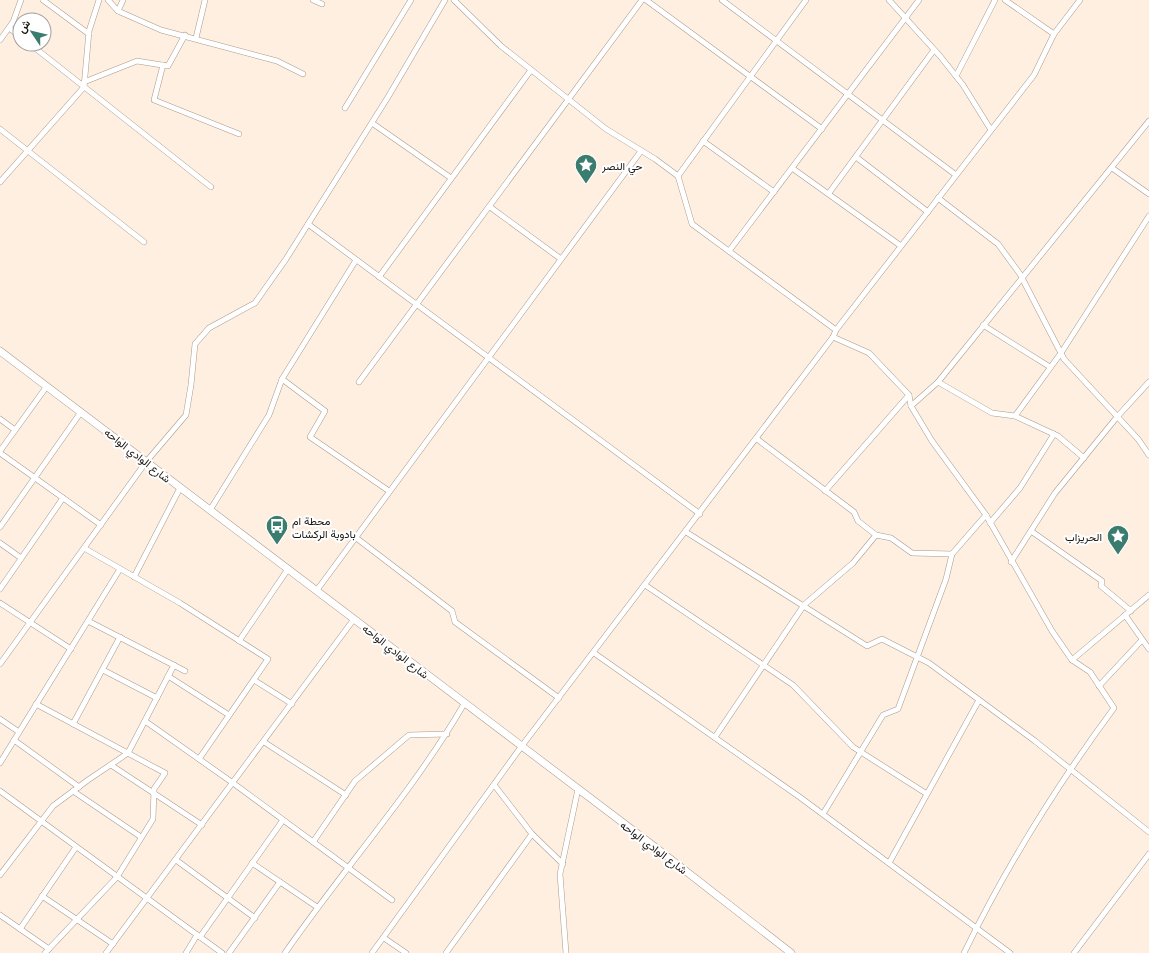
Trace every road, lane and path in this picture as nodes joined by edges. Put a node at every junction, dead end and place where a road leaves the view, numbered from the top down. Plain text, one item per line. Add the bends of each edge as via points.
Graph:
1 (21, 0) edge
2 (43, 0) edge
3 (99, 0) edge
4 (108, 0) edge
5 (123, 0) edge
6 (205, 0) edge
7 (313, 0) edge
8 (411, 0) edge
9 (445, 0) edge
10 (454, 0) edge
11 (642, 0) edge
12 (646, 0) edge
13 (722, 0) edge
14 (806, 0) edge
15 (889, 0) edge
16 (919, 0) edge
17 (995, 0) edge
18 (1005, 0) edge
19 (1080, 0) edge
20 (322, 4) dead end
21 (118, 11) junction
22 (906, 18) junction
23 (9, 28) junction
24 (12, 30) edge
25 (89, 34) junction
26 (1054, 34) junction
27 (185, 35) junction
28 (196, 38) junction
29 (0, 40) edge
30 (776, 40) junction
31 (934, 50) junction
32 (41, 52) edge
33 (163, 65) junction
34 (531, 70) junction
35 (303, 74) dead end
36 (750, 76) junction
37 (956, 76) junction
38 (84, 84) junction
39 (848, 94) junction
40 (570, 100) junction
41 (345, 108) dead end
42 (883, 120) junction
43 (1149, 121) edge
44 (372, 123) junction
45 (0, 129) edge
46 (822, 129) junction
47 (991, 130) junction
48 (239, 134) dead end
49 (704, 141) junction
50 (27, 151) junction
51 (641, 151) junction
52 (856, 157) junction
53 (792, 168) junction
54 (1112, 168) junction
55 (956, 175) junction
56 (678, 176) junction
57 (452, 178) junction
58 (0, 182) edge
59 (211, 187) dead end
60 (774, 192) junction
61 (829, 193) junction
62 (1149, 194) edge
63 (938, 198) junction
64 (490, 207) junction
65 (928, 212) junction
66 (1149, 216) edge
67 (308, 224) junction
68 (144, 242) dead end
69 (901, 246) junction
70 (729, 252) junction
71 (561, 259) junction
72 (356, 260) junction
73 (379, 277) junction
74 (1022, 277) junction
75 (417, 305) junction
76 (983, 326) junction
77 (836, 330) junction
78 (833, 337) junction
79 (0, 351) edge
80 (1061, 353) junction
81 (488, 358) junction
82 (1050, 367) junction
83 (282, 379) junction
84 (359, 382) dead end
85 (938, 382) junction
86 (1149, 382) edge
87 (47, 386) junction
88 (909, 396) junction
89 (911, 406) junction
90 (81, 412) junction
91 (1014, 416) junction
92 (1117, 417) junction
93 (0, 419) edge
94 (15, 430) junction
95 (1054, 434) junction
96 (757, 439) junction
97 (0, 452) edge
98 (1149, 455) edge
99 (1084, 458) junction
100 (146, 462) junction
101 (35, 478) junction
102 (180, 488) junction
103 (390, 491) junction
104 (825, 491) junction
105 (63, 498) junction
106 (210, 510) junction
107 (700, 514) junction
108 (986, 515) junction
109 (990, 523) junction
110 (101, 525) junction
111 (0, 527) edge
112 (1031, 531) junction
113 (686, 532) junction
114 (876, 535) junction
115 (355, 537) junction
116 (0, 543) edge
117 (84, 548) junction
118 (952, 554) junction
119 (21, 558) junction
120 (1012, 562) junction
121 (120, 569) junction
122 (288, 569) junction
123 (134, 577) junction
124 (645, 585) junction
125 (0, 589) edge
126 (317, 590) junction
127 (1149, 596) edge
128 (0, 603) edge
129 (804, 605) junction
130 (1131, 611) junction
131 (1125, 615) junction
132 (354, 619) junction
133 (88, 621) junction
134 (30, 623) junction
135 (120, 638) junction
136 (1142, 640) junction
137 (239, 641) junction
138 (71, 649) junction
139 (1149, 649) edge
140 (594, 653) junction
141 (916, 656) junction
142 (1072, 660) junction
143 (1, 662) edge
144 (174, 665) junction
145 (764, 665) junction
146 (103, 670) junction
147 (184, 671) dead end
148 (168, 676) junction
149 (254, 680) junction
150 (1099, 686) junction
151 (157, 698) junction
152 (559, 698) junction
153 (979, 700) junction
154 (36, 704) junction
155 (292, 704) junction
156 (464, 704) junction
157 (229, 715) junction
158 (0, 719) edge
159 (145, 721) junction
160 (73, 724) junction
161 (19, 732) junction
162 (447, 734) junction
163 (715, 737) junction
164 (14, 740) junction
165 (264, 742) junction
166 (521, 747) junction
167 (861, 752) junction
168 (128, 753) junction
169 (199, 759) junction
170 (0, 763) edge
171 (111, 764) junction
172 (1070, 769) junction
173 (233, 783) junction
174 (79, 786) junction
175 (495, 786) junction
176 (578, 789) junction
177 (0, 791) edge
178 (73, 791) junction
179 (154, 793) junction
180 (927, 794) junction
181 (346, 795) junction
182 (823, 814) junction
183 (283, 820) junction
184 (41, 821) junction
185 (202, 825) junction
186 (1149, 832) edge
187 (532, 834) junction
188 (141, 837) junction
189 (313, 842) junction
190 (76, 847) junction
191 (1149, 854) edge
192 (176, 860) junction
193 (252, 863) junction
194 (889, 863) junction
195 (563, 864) junction
196 (349, 868) junction
197 (0, 875) edge
198 (117, 877) junction
199 (280, 882) junction
200 (42, 896) junction
201 (228, 898) junction
202 (146, 899) junction
203 (392, 900) dead end
204 (317, 907) junction
205 (0, 916) edge
206 (255, 918) junction
207 (77, 919) junction
208 (976, 928) junction
209 (20, 929) junction
210 (198, 936) junction
211 (384, 938) junction
212 (113, 944) junction
213 (47, 951) edge
214 (106, 953) edge
215 (186, 953) edge
216 (222, 953) edge
217 (229, 953) edge
218 (285, 953) edge
219 (372, 953) edge
220 (406, 953) edge
221 (446, 953) edge
222 (566, 953) edge
223 (790, 953) edge
224 (964, 953) edge
225 (1010, 953) edge
226 (1074, 953) edge

1 - 23 street
2 - 25 street
3 - 25 street
4 - 21 street
5 - 21 street
6 - 28 street
7 - 20 street
8 - 41 street
9 - 44 street
10 - 34 street via 501,46
11 - 40 street
12 - 36 street
13 - 30 street
14 - 30 street
15 - 22 street
16 - 22 street
17 - 37 street
18 - 26 street
19 - 26 street
21 - 27 street via 161,30
22 - 31 street
22 - 39 street
23 - 24 street
23 - 29 street
25 - 38 street
26 - 47 street via 1034,75
27 - 28 street
27 - 33 street via 168,66
28 - 35 street via 276,61
30 - 36 street
30 - 39 street
31 - 37 street
31 - 42 street
32 - 38 street
33 - 38 street via 137,61
33 - 48 street via 154,100
34 - 40 street
34 - 57 street
36 - 46 street
36 - 49 street
37 - 47 street
38 - 50 street
38 - 59 street
39 - 42 street
39 - 46 street
40 - 51 street via 606,129
40 - 64 street
42 - 52 street
42 - 55 street
43 - 54 street
44 - 57 street
44 - 67 street
45 - 50 street
46 - 53 street
47 - 55 street
49 - 56 street
49 - 60 street
50 - 58 street
50 - 68 street
51 - 56 street
51 - 71 street
52 - 61 street
52 - 65 street
53 - 60 street
53 - 61 street
54 - 62 street
54 - 74 street
55 - 63 street
56 - 70 street via 692,224
57 - 73 street
60 - 70 street
61 - 69 street
63 - 65 street
63 - 74 street via 998,244
64 - 71 street
64 - 75 street
65 - 69 street
66 - 80 street
67 - 72 street
67 - 100 street via 255,303 209,328 195,344 186,415
69 - 77 street
70 - 77 street
71 - 81 street
72 - 73 street
72 - 83 street
73 - 75 street
74 - 76 street
74 - 80 street
75 - 81 street
75 - 84 street
76 - 82 street
76 - 85 street
77 - 78 street
78 - 88 street via 869,353
78 - 96 street
79 - 87 main road, شارع الوادي الواحه
80 - 82 street
80 - 92 street
81 - 103 street
81 - 107 street
82 - 91 street
83 - 103 street via 326,412 310,437
83 - 106 street via 269,415
85 - 89 street
85 - 91 street via 992,413
86 - 92 street
87 - 90 main road, شارع الوادي الواحه
87 - 94 street
88 - 89 street
88 - 104 street
89 - 108 street via 932,441
90 - 100 main road, شارع الوادي الواحه
90 - 101 street
91 - 95 street
92 - 98 street
92 - 99 street
93 - 94 street
94 - 97 street
95 - 99 street
95 - 109 street via 1020,488
96 - 104 street
96 - 107 street
97 - 101 street
99 - 112 street via 1055,493
100 - 102 main road, شارع الوادي الواحه
100 - 110 street
101 - 105 street
101 - 111 street
102 - 106 main road, شارع الوادي الواحه
102 - 123 street
103 - 115 street
104 - 114 street via 854,512 858,520
105 - 110 street
105 - 119 street
106 - 122 main road, شارع الوادي الواحه
107 - 113 street
108 - 109 street
108 - 118 street
109 - 120 street
110 - 117 street
112 - 120 street
112 - 130 street via 1102,581 1102,586
113 - 124 street
113 - 129 street
114 - 118 street via 890,538 912,553
114 - 129 street via 853,563
115 - 126 street
115 - 152 street via 452,611 456,622
116 - 119 street
117 - 121 street
117 - 134 street
118 - 141 street via 946,579
119 - 125 street
120 - 142 street
121 - 123 street
121 - 133 street
122 - 126 main road, شارع الوادي الواحه
122 - 137 street
123 - 137 street via 180,602
124 - 140 street
124 - 145 street
126 - 132 main road, شارع الوادي الواحه
127 - 130 street
128 - 134 street
129 - 141 street via 867,646 882,639
129 - 145 street
130 - 131 street
131 - 136 street
131 - 142 street
132 - 155 street
132 - 156 main road, شارع الوادي الواحه
133 - 135 street
133 - 138 street
134 - 138 street
134 - 143 street
135 - 144 street
135 - 146 street
136 - 139 street
136 - 150 street
137 - 149 street via 268,659
138 - 154 street
140 - 152 street
140 - 163 street
141 - 153 street
141 - 167 street via 898,709 883,714
142 - 150 street via 1090,672
144 - 147 street
144 - 148 street
145 - 163 street
145 - 167 street via 793,685 853,747
146 - 151 street
146 - 160 street
148 - 151 street
148 - 157 street
149 - 155 street
149 - 157 street
150 - 172 street via 1114,708
151 - 159 street
152 - 166 street
153 - 172 street
153 - 180 street
154 - 160 street
154 - 161 street
155 - 165 street
156 - 162 street
156 - 166 main road, شارع الوادي الواحه
157 - 169 street
158 - 161 street
159 - 168 street
159 - 169 street
160 - 168 street
161 - 164 street
162 - 181 street via 409,735 355,781
162 - 196 street
163 - 182 street
164 - 170 street
164 - 174 street
165 - 173 street
165 - 181 street
166 - 175 street
166 - 176 main road, شارع الوادي الواحه
167 - 180 street
167 - 182 street
168 - 171 street
168 - 179 street via 165,773
169 - 173 street
171 - 174 street
171 - 179 street
172 - 186 street
172 - 208 street via 1005,875
173 - 183 street
173 - 185 street
174 - 178 street
175 - 187 street
175 - 211 street
176 - 195 street
176 - 223 main road, شارع الوادي الواحه
177 - 184 street
178 - 184 street via 53,806
178 - 188 street
179 - 185 street
179 - 188 street via 153,819
180 - 194 street
181 - 189 street
182 - 194 street
183 - 189 street
183 - 193 street
184 - 190 street
184 - 197 street
185 - 192 street
187 - 195 street
187 - 221 street
188 - 198 street
189 - 196 street
190 - 198 street
190 - 200 street
191 - 226 street
192 - 201 street
192 - 202 street
193 - 199 street
193 - 201 street
194 - 208 street
195 - 222 street via 560,874
196 - 203 street
196 - 204 street
198 - 202 street
198 - 207 street
199 - 204 street
199 - 206 street
200 - 207 street
200 - 209 street
201 - 206 street
201 - 210 street
202 - 210 street
202 - 212 street
204 - 218 street
205 - 209 street
206 - 217 street
207 - 212 street
207 - 213 street
208 - 224 street
208 - 225 street
209 - 213 street
210 - 215 street
210 - 216 street
211 - 219 street
211 - 220 street
212 - 214 street

